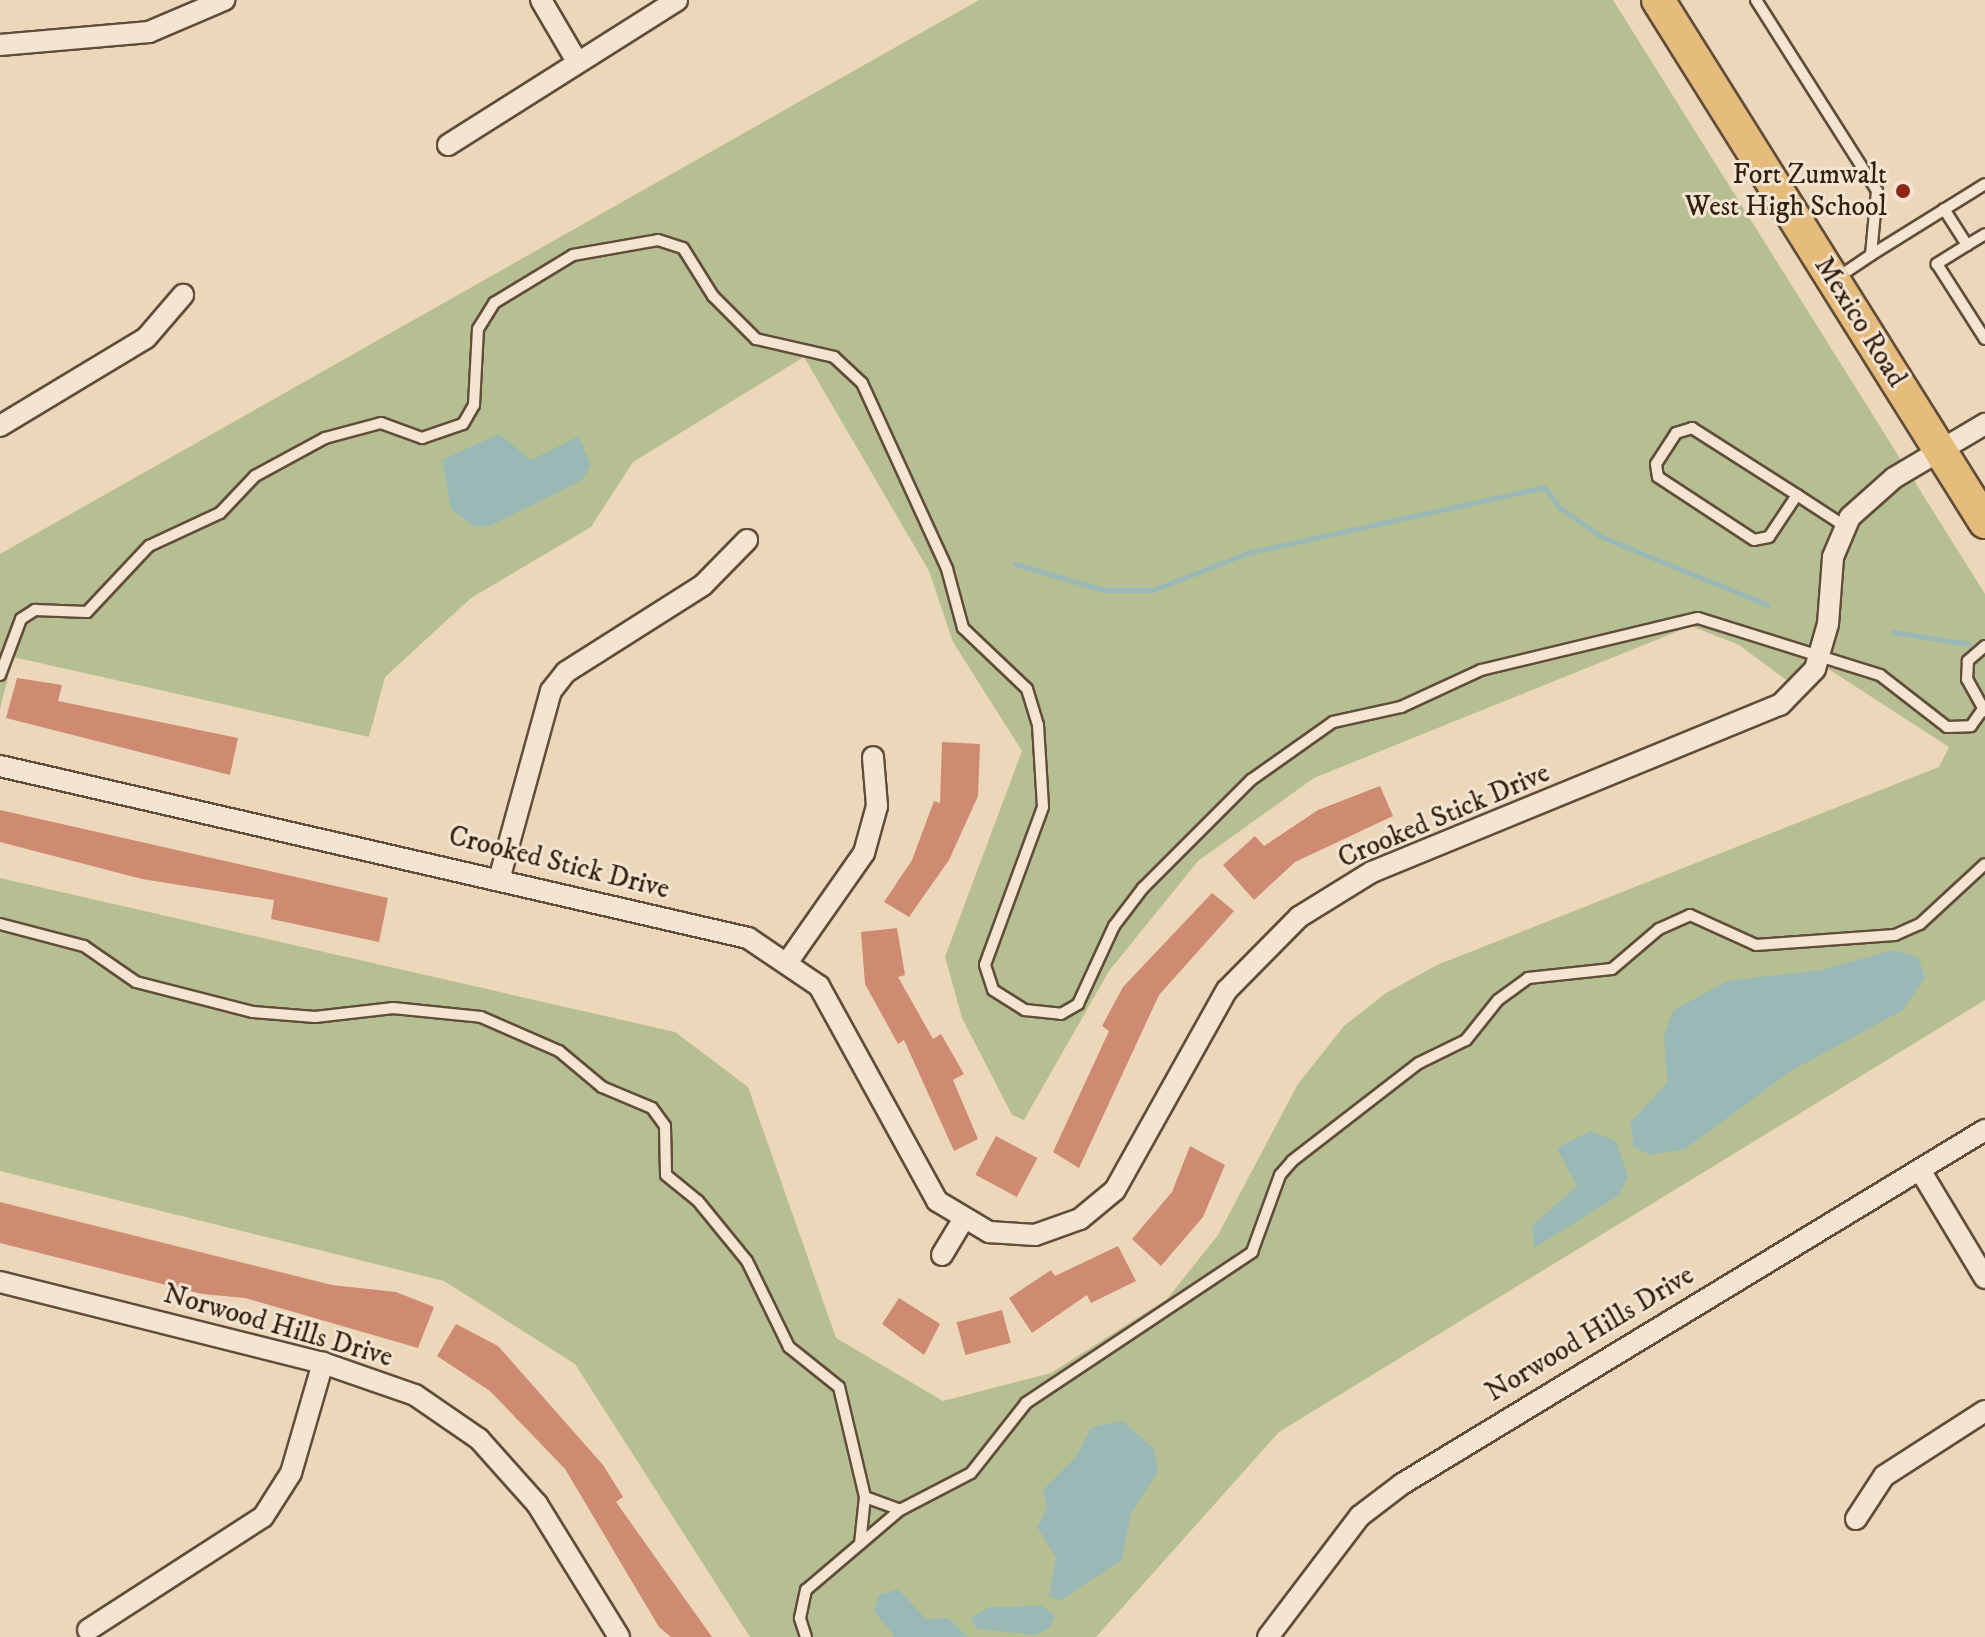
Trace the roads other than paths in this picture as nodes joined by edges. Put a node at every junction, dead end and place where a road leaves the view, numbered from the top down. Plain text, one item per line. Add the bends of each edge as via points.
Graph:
1 (224, 0) edge
2 (541, 0) edge
3 (677, 0) edge
4 (1658, 0) edge
5 (1756, 0) edge
6 (0, 45) edge
7 (576, 60) junction
8 (448, 145) dead end
9 (1985, 184) edge
10 (1944, 209) junction
11 (1985, 234) edge
12 (1967, 245) junction
13 (1871, 255) junction
14 (1833, 280) junction
15 (183, 295) dead end
16 (1985, 339) edge
17 (1985, 424) edge
18 (0, 426) edge
19 (1940, 451) junction
20 (1797, 495) junction
21 (1985, 522) edge
22 (1846, 527) junction
23 (747, 540) dead end
24 (1985, 646) edge
25 (1819, 655) junction
26 (0, 675) edge
27 (1984, 710) edge
28 (873, 757) dead end
29 (0, 766) edge
30 (1985, 864) edge
31 (500, 876) junction
32 (0, 924) edge
33 (789, 960) junction
34 (1985, 1130) edge
35 (1920, 1170) junction
36 (963, 1220) junction
37 (942, 1255) dead end
38 (1985, 1278) edge
39 (0, 1282) edge
40 (323, 1363) junction
41 (1985, 1411) edge
42 (865, 1497) junction
43 (900, 1510) junction
44 (1856, 1519) dead end
45 (860, 1544) junction
46 (88, 1630) dead end
47 (619, 1637) edge
48 (806, 1637) edge
49 (1268, 1637) edge

1 - 6 street via 149,32
2 - 7 street
3 - 7 street
4 - 14 main road, Mexico Road
5 - 13 lane via 1877,191
7 - 8 street
9 - 10 lane
10 - 12 lane
10 - 13 lane
11 - 12 lane
12 - 16 lane via 1937,264
13 - 14 lane
14 - 19 main road, Mexico Road
15 - 18 street via 146,338
17 - 19 street, Crooked Stick Drive
19 - 21 main road, Mexico Road
19 - 22 street, Crooked Stick Drive via 1871,495
20 - 20 lane via 1692,428 1676,433 1656,464 1658,477 1754,540 1769,537
20 - 22 lane
22 - 25 street, Crooked Stick Drive via 1833,557
23 - 31 street via 703,585 566,672 551,691
24 - 27 lane via 1968,661 1967,679
25 - 26 lane via 1698,618 1481,670 1401,707 1333,722 1251,780 1170,855 1114,926 1078,1004 1048,1015 1025,1010 993,990 985,965 1043,807 1038,725 1027,689 963,628 947,569 862,383 834,357 756,339 713,296 683,248 658,240 573,255 494,303 478,329 474,405 463,424 422,438 381,423 325,438 255,476 220,513 149,546 87,612 35,610 21,619
25 - 27 lane via 1880,675 1947,727 1971,726
25 - 36 street, Crooked Stick Drive via 1801,687 1736,728 1386,866 1299,917 1227,990 1115,1190 1080,1219 1035,1235 989,1232
28 - 33 street via 877,806 864,853
29 - 31 street, Crooked Stick Drive
30 - 43 lane via 1920,924 1895,935 1756,945 1690,915 1659,929 1612,969 1528,978 1466,1040 1419,1063 1378,1102 1292,1161 1280,1175 1252,1252 1026,1403 982,1463
31 - 33 street, Crooked Stick Drive via 748,938
32 - 42 lane via 84,946 136,982 253,1012 315,1017 393,1008 481,1017 559,1051 602,1087 652,1108 665,1126 666,1175 703,1206 752,1268 789,1347 839,1387
33 - 36 street, Crooked Stick Drive via 819,986 918,1175
34 - 35 street, Norwood Hills Drive
35 - 38 street
35 - 49 street, Norwood Hills Drive via 1465,1441 1376,1503 1321,1562
36 - 37 street
39 - 40 street, Norwood Hills Drive
40 - 46 street via 291,1473 263,1517
40 - 47 street, Norwood Hills Drive via 415,1395 479,1439 537,1504
41 - 44 street via 1884,1476
42 - 43 lane
42 - 45 lane
43 - 45 lane
45 - 48 lane via 806,1590 800,1618

